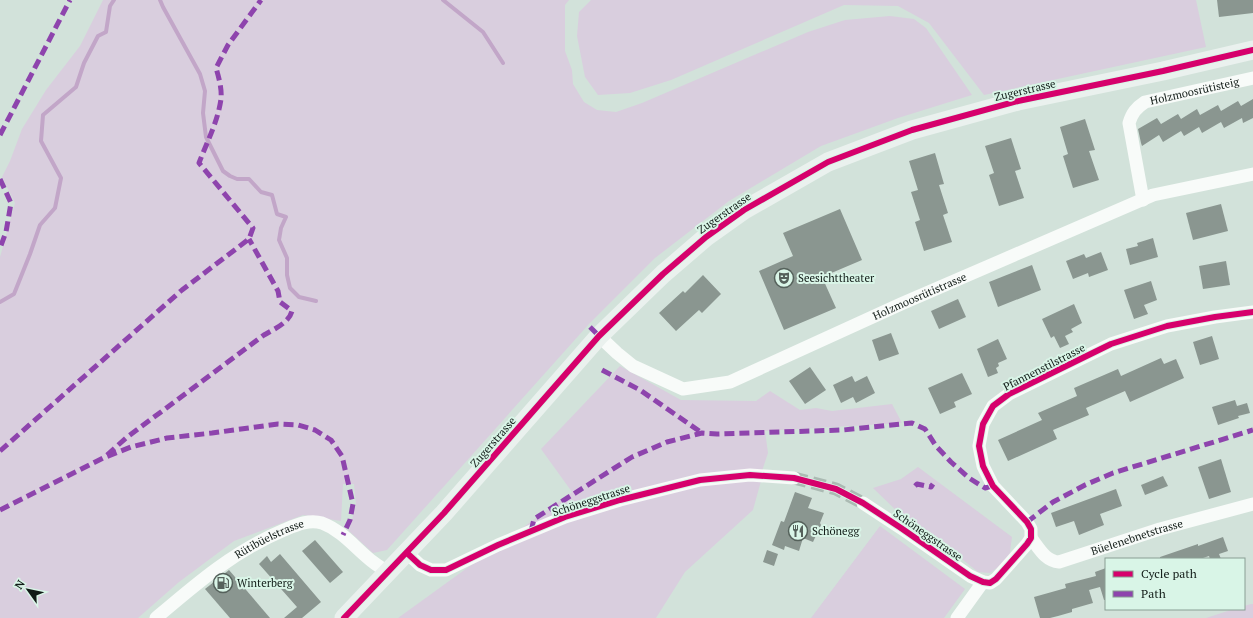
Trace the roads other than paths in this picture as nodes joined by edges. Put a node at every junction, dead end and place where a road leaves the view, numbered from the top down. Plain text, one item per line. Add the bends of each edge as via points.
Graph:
1 (1253, 50) edge
2 (1253, 78) edge
3 (1253, 174) edge
4 (1143, 200) junction
5 (1253, 312) edge
6 (599, 336) junction
7 (794, 478) tunnel mouth
8 (863, 503) tunnel mouth
9 (1253, 504) edge
10 (1031, 538) junction
11 (407, 553) junction
12 (388, 572) junction
13 (983, 582) junction
14 (156, 618) edge
15 (344, 618) edge
16 (957, 618) edge

1 - 6 main road, Zugerstrasse via 983,110 912,130 828,162 744,210 706,237 663,274
2 - 4 street, Holzmoosrütisteig via 1145,102 1138,107 1132,114 1130,123
3 - 4 street, Holzmoosrütistrasse via 1154,195
4 - 6 street, Holzmoosrütistrasse via 901,304 730,382 683,389 633,366
5 - 10 street, Pfannenstilstrasse via 1167,326 1111,344 1009,394 993,406 983,424 979,446 983,466 993,486 1027,522
6 - 11 main road, Zugerstrasse
7 - 11 street, Schöneggstrasse via 750,475 700,480 628,498 565,517 446,570 431,570 420,565
8 - 13 street, Schöneggstrasse via 970,576
9 - 10 street, Büelenebnetstrasse via 1160,529 1059,562 1052,562 1047,558
10 - 13 street via 996,579 990,583
11 - 12 main road, Zugerstrasse
12 - 14 street, Rütibüelstrasse via 343,535 322,523 303,522 276,533 227,560
12 - 15 main road, Zugerstrasse
13 - 16 street

